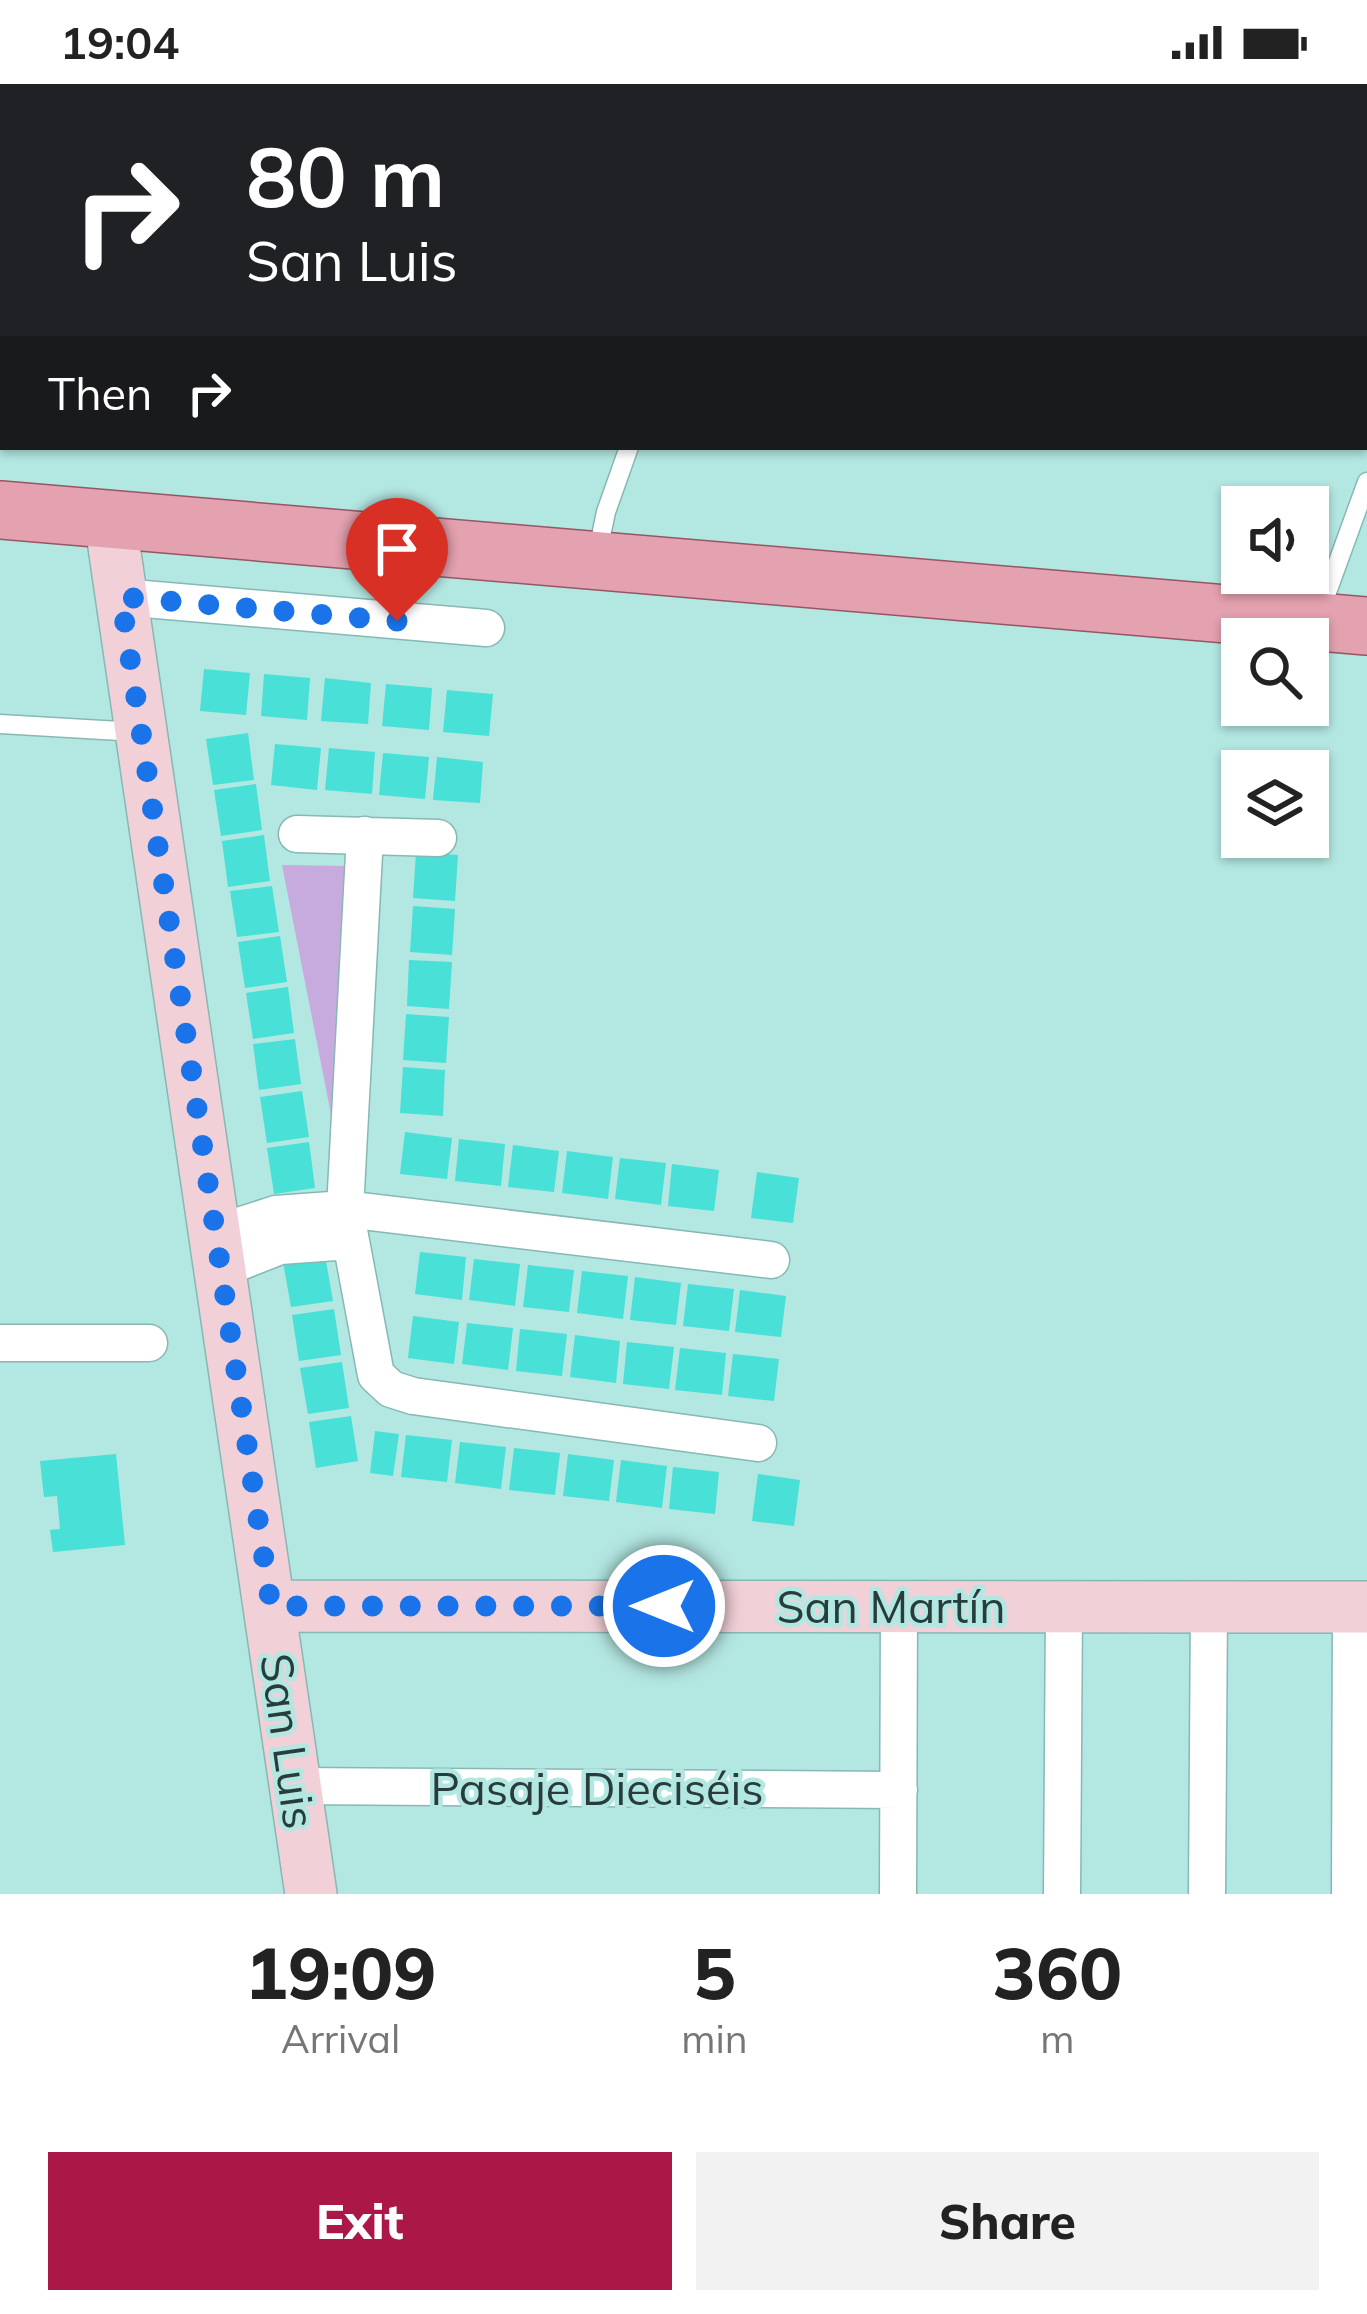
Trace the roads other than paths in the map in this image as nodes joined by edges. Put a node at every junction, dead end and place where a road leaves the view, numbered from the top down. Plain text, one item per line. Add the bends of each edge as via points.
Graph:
1 (628, 450) edge
2 (1367, 482) edge
3 (0, 510) edge
4 (110, 519) junction
5 (596, 560) junction
6 (121, 597) junction
7 (1342, 624) edge
8 (486, 628) dead end
9 (0, 724) edge
10 (142, 732) junction
11 (297, 834) dead end
12 (365, 836) junction
13 (438, 838) dead end
14 (348, 1225) junction
15 (216, 1252) junction
16 (771, 1260) dead end
17 (149, 1342) dead end
18 (0, 1343) edge
19 (758, 1443) dead end
20 (271, 1606) junction
21 (899, 1606) junction
22 (1064, 1606) junction
23 (1209, 1606) junction
24 (1359, 1607) edge
25 (296, 1786) junction
26 (899, 1790) junction
27 (310, 1894) edge
28 (898, 1894) edge
29 (1063, 1894) edge
30 (1208, 1894) edge
31 (1350, 1894) edge

1 - 5 lane
2 - 7 lane
3 - 4 main road
4 - 5 main road
4 - 6 street, San Luis
5 - 7 main road
6 - 8 street
6 - 10 street, San Luis
9 - 10 lane
10 - 15 street, San Luis
11 - 12 street
12 - 13 street
12 - 14 street
14 - 15 street via 276,1214
14 - 16 street
14 - 19 street via 370,1359 391,1389
15 - 20 street, San Luis
17 - 18 street
20 - 21 street, San Martín
20 - 25 street, San Luis
21 - 22 street, San Martín
21 - 26 street
22 - 23 street, San Martín
22 - 29 street
23 - 24 street, San Martín
23 - 30 street
24 - 31 street
25 - 26 street, Pasaje Dieciséis
25 - 27 street, San Luis
26 - 28 street

